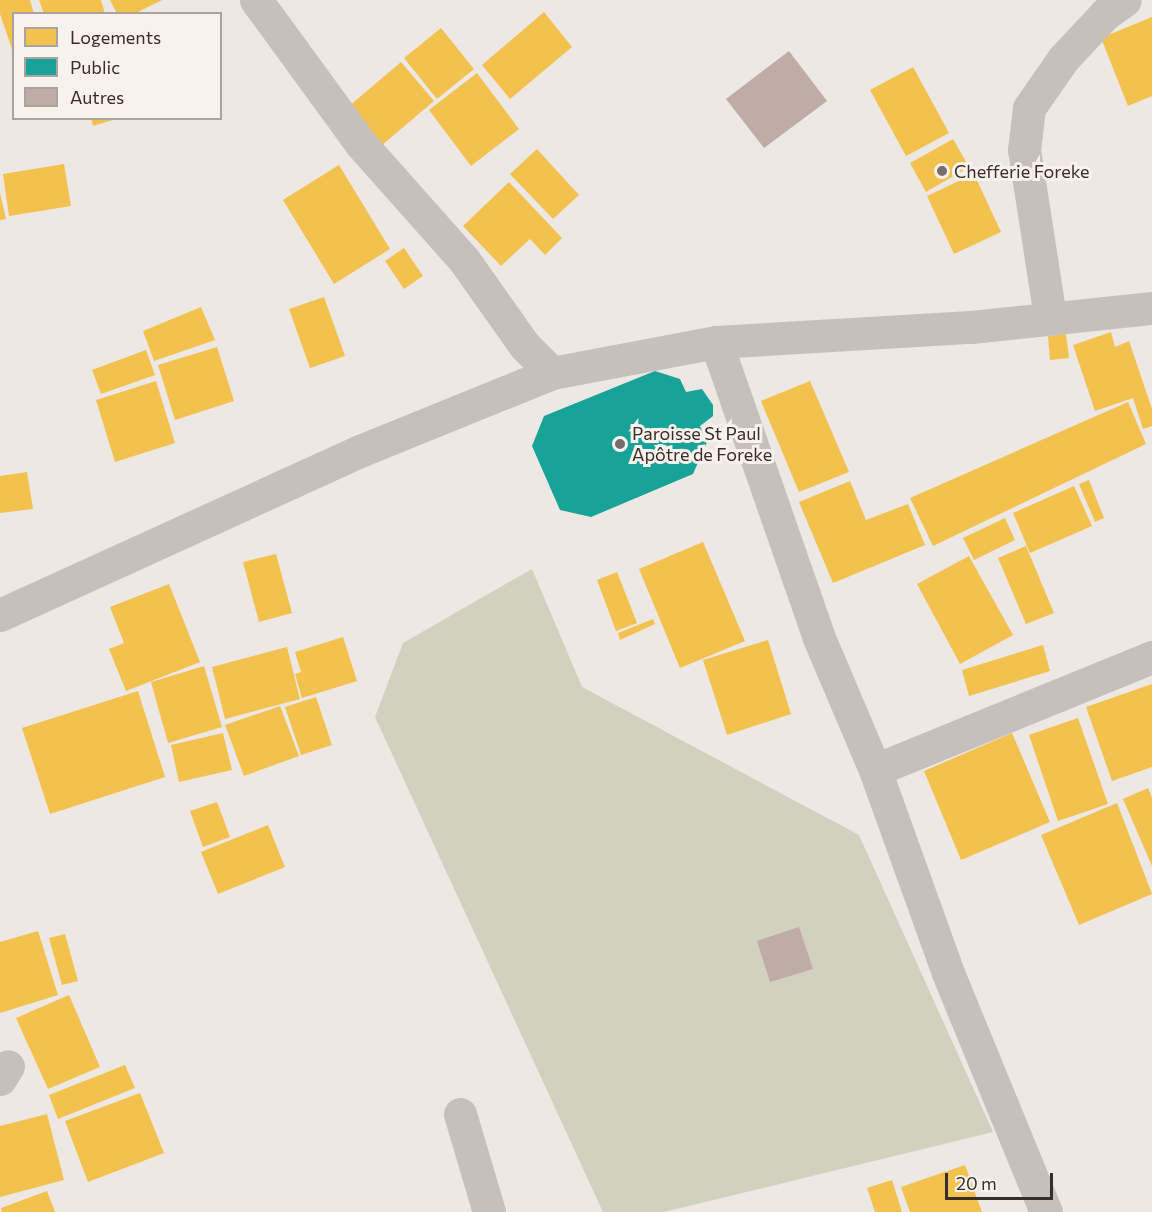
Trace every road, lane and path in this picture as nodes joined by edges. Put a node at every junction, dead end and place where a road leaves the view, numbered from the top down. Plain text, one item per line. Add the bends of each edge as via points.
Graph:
1 (256, 0) edge
2 (1125, 0) edge
3 (1152, 308) edge
4 (1050, 316) junction
5 (716, 342) junction
6 (552, 373) junction
7 (0, 615) edge
8 (1152, 657) edge
9 (875, 770) junction
10 (460, 1114) dead end
11 (489, 1212) edge
12 (1046, 1212) edge

1 - 6 street via 361,144 464,260 525,346
2 - 4 street via 1105,14 1063,59 1029,108 1024,150
3 - 4 street
4 - 5 street via 971,327
5 - 6 street
5 - 9 street via 819,638
6 - 7 street via 360,451
8 - 9 street
9 - 12 street via 948,973
10 - 11 street

